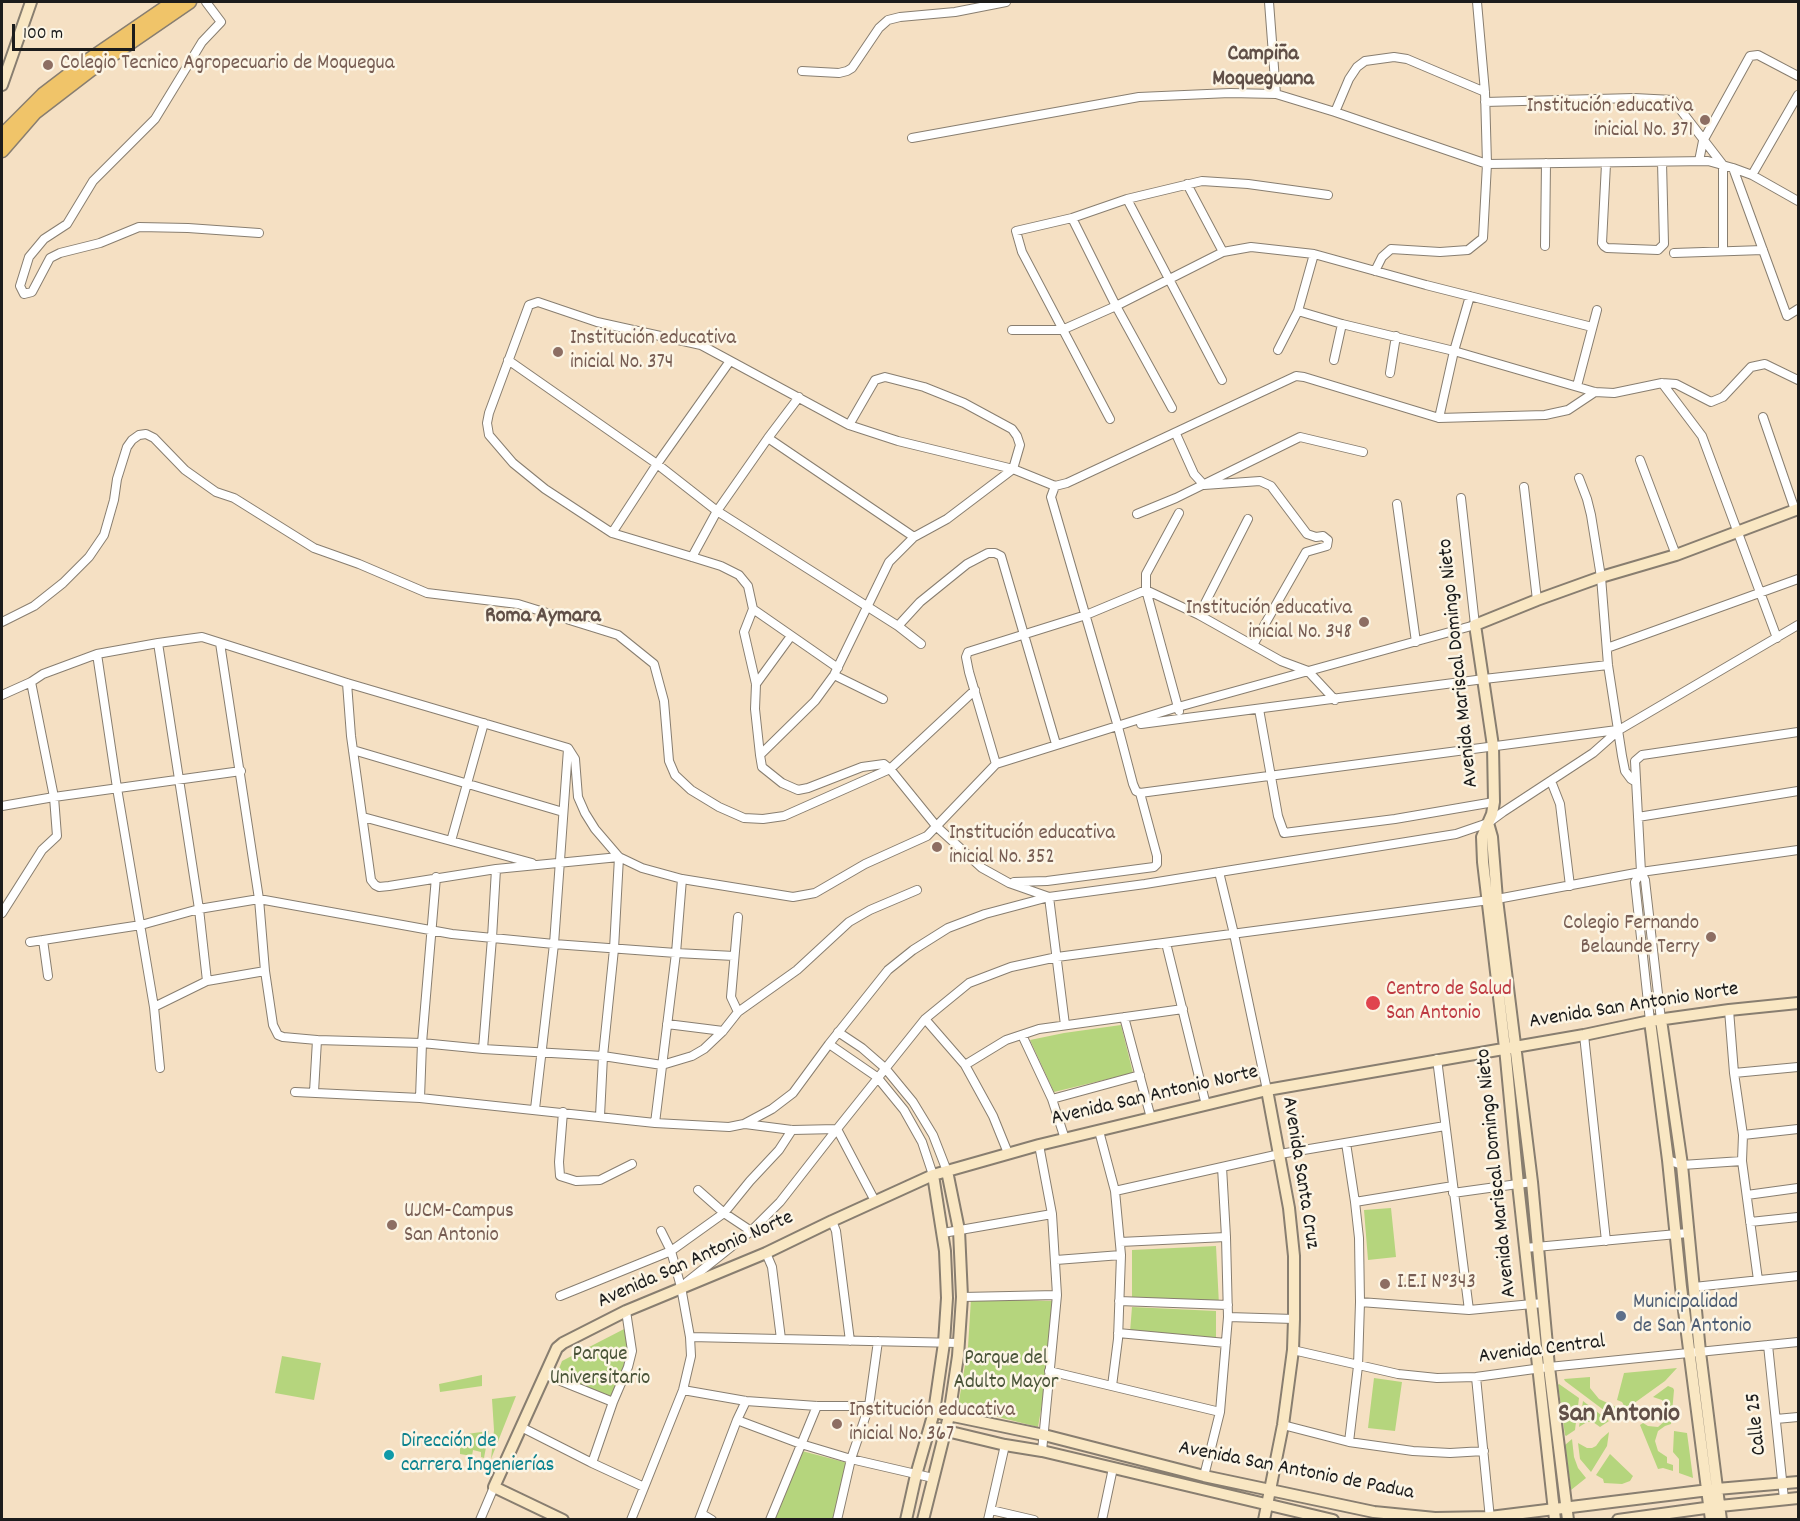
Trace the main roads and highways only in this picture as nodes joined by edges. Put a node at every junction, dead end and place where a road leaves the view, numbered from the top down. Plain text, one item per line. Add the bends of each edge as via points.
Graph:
1 (173, 2) edge
2 (190, 2) edge
3 (2, 135) edge
4 (2, 151) edge

1 - 3 main road via 42,94
2 - 4 main road via 35,114

